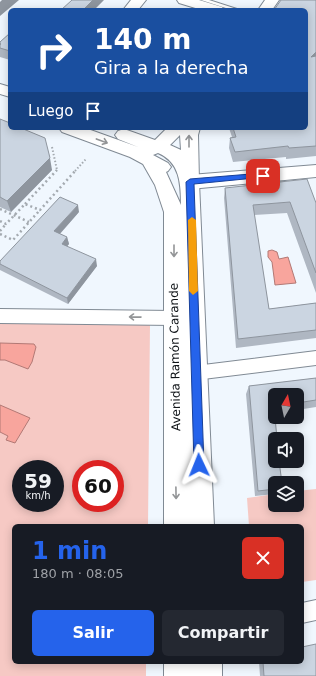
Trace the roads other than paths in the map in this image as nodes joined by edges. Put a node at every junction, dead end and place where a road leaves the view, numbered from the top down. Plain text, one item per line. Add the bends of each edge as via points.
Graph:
1 (139, 0) edge
2 (184, 0) edge
3 (204, 0) edge
4 (218, 4) edge
5 (132, 8) edge
6 (231, 8) edge
7 (74, 130) edge
8 (109, 130) edge
9 (175, 130) edge
10 (190, 130) edge
11 (148, 153) junction
12 (316, 172) edge
13 (190, 182) junction
14 (0, 316) edge
15 (174, 318) junction
16 (316, 358) edge
17 (195, 372) junction
18 (177, 524) edge
19 (201, 524) edge
20 (316, 610) edge
21 (304, 612) edge
22 (178, 664) edge
23 (206, 664) edge
24 (179, 676) edge
25 (207, 676) edge

1 - 5 main road
2 - 4 main road
3 - 4 lane
4 - 6 lane
7 -> 11 main road
8 - 11 main road
9 - 11 main road
13 -> 10 main road, Avenida Ramón Carande
11 - 13 main road
11 -> 15 main road, Avenida Ramón Carande via 169,194 174,212
12 - 13 main road
13 - 17 main road, Avenida Ramón Carande
15 -> 14 street
15 -> 18 main road, Avenida Ramón Carande
16 - 17 street
17 - 19 main road, Avenida Ramón Carande
20 - 21 street
22 - 24 main road
23 - 25 main road

